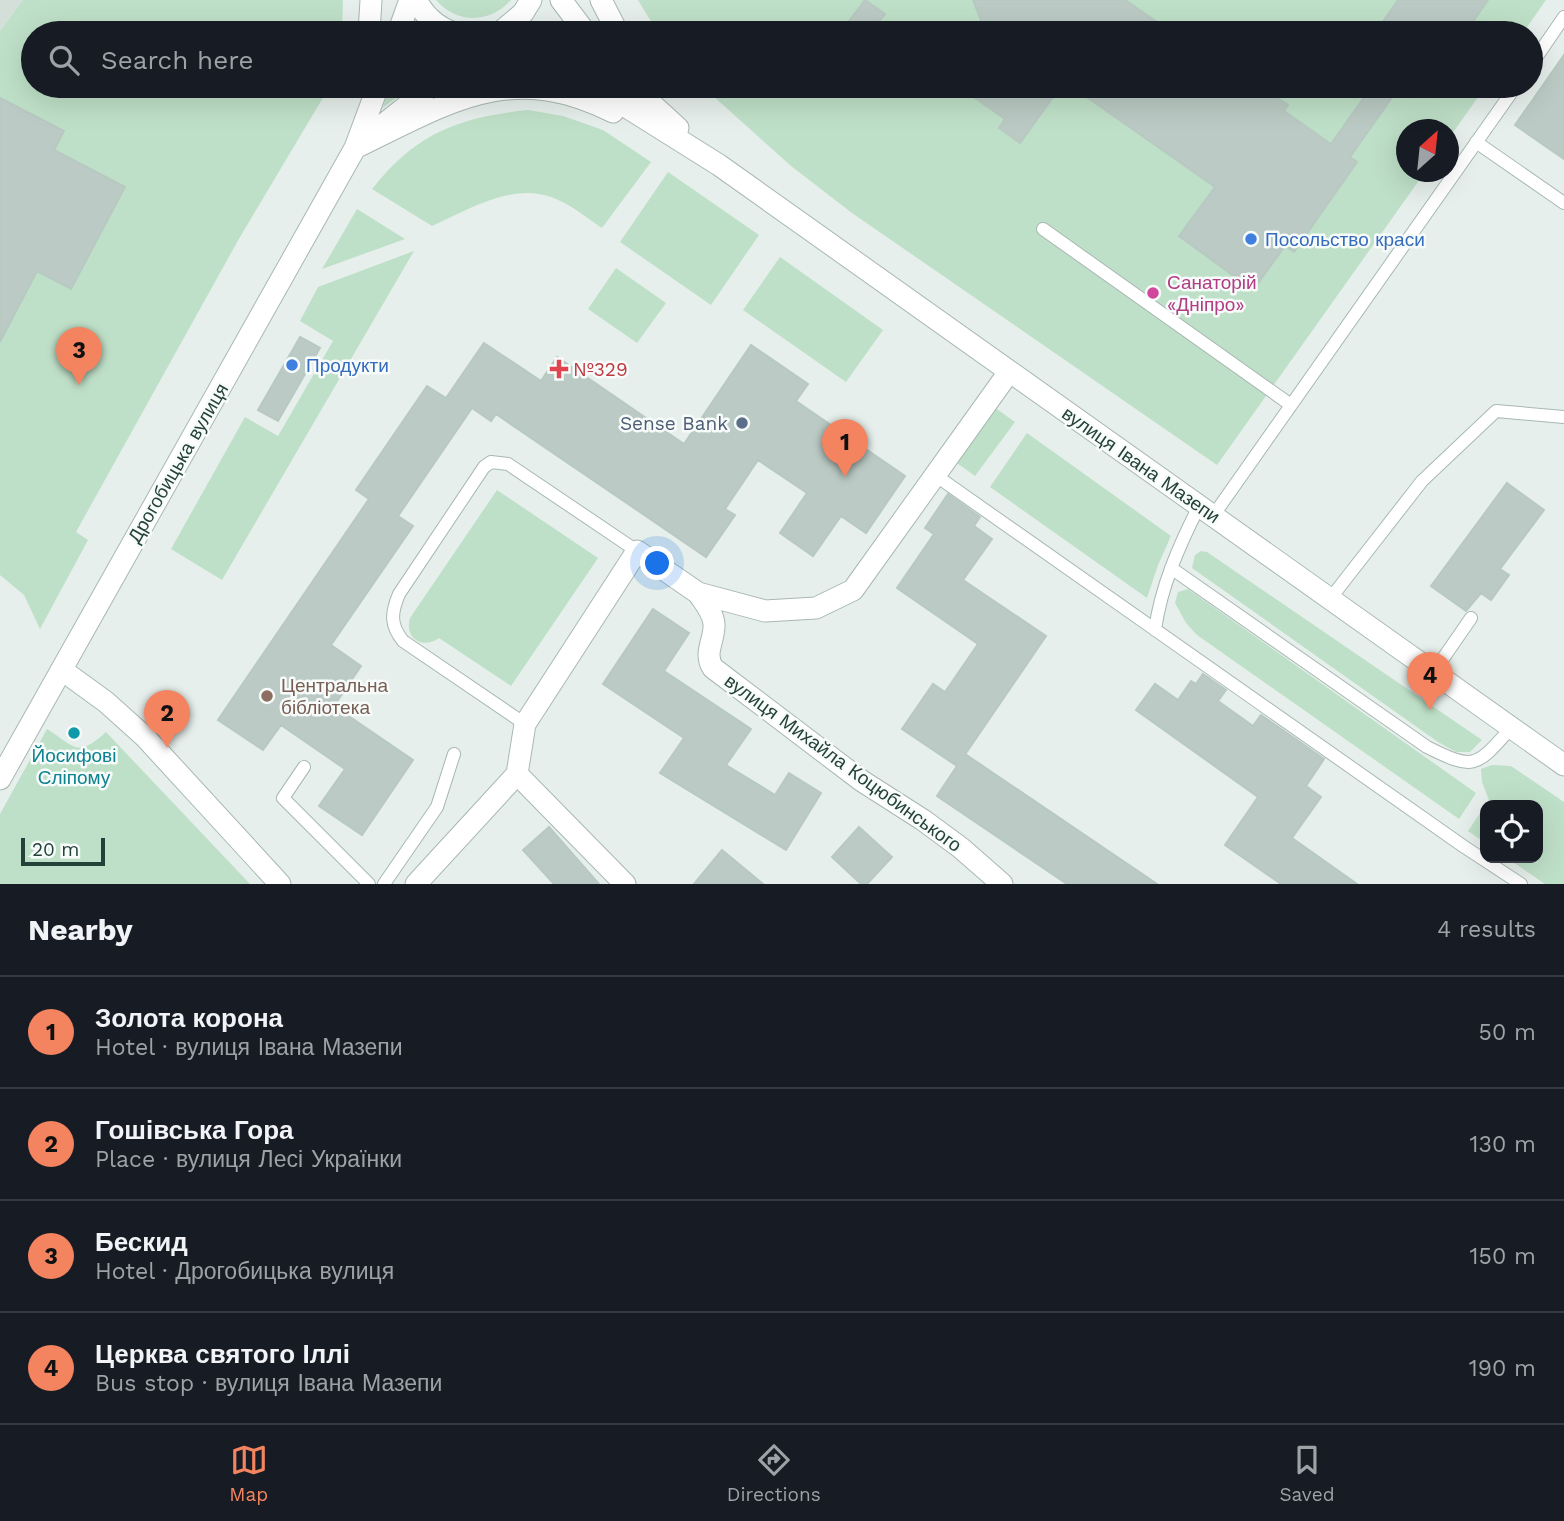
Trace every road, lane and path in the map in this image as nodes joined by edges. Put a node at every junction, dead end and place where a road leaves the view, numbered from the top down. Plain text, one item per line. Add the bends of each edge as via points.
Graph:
1 (371, 0) edge
2 (410, 0) edge
3 (416, 0) edge
4 (531, 0) edge
5 (561, 0) edge
6 (601, 0) edge
7 (1564, 17) edge
8 (370, 21) edge
9 (402, 21) edge
10 (433, 21) edge
11 (514, 21) edge
12 (577, 21) edge
13 (612, 21) edge
14 (1543, 48) edge
15 (361, 98) edge
16 (374, 98) edge
17 (417, 98) edge
18 (462, 98) edge
19 (579, 98) edge
20 (612, 98) edge
21 (645, 98) edge
22 (664, 98) edge
23 (1507, 98) edge
24 (1476, 142) junction
25 (355, 148) junction
26 (719, 165) junction
27 (1564, 203) edge
28 (1043, 229) dead end
29 (1009, 372) junction
30 (1291, 405) junction
31 (1564, 416) edge
32 (935, 475) junction
33 (1206, 511) junction
34 (637, 551) junction
35 (1171, 568) junction
36 (698, 593) junction
37 (1330, 599) junction
38 (1471, 618) dead end
39 (1155, 630) junction
40 (62, 670) junction
41 (1433, 673) junction
42 (525, 724) junction
43 (1511, 728) junction
44 (454, 754) dead end
45 (1564, 765) edge
46 (304, 767) dead end
47 (517, 774) junction
48 (0, 779) edge
49 (280, 884) edge
50 (369, 884) edge
51 (384, 884) edge
52 (416, 884) edge
53 (625, 884) edge
54 (1002, 884) edge
55 (1521, 884) edge

1 - 8 street
2 - 9 street
3 - 10 street
4 - 11 street
5 - 12 street
6 - 13 street
7 - 14 lane
15 - 25 street
16 - 25 street
17 - 25 street
18 - 25 street
19 - 26 street
20 - 26 street
21 - 26 street
22 - 26 street
23 - 24 lane
24 - 27 lane
24 - 30 lane
25 - 40 street, Дрогобицька вулиця
26 - 29 street, вулиця Івана Мазепи
28 - 30 lane
29 - 32 street
29 - 33 street, вулиця Івана Мазепи
30 - 33 lane
31 - 37 lane via 1496,411 1422,481
32 - 36 street via 853,590 816,608 765,611
32 - 39 lane
33 - 35 lane
33 - 37 street, вулиця Івана Мазепи
34 - 36 street
34 - 42 street
34 - 42 lane via 508,464 491,462 398,594 392,611 394,630 403,641
35 - 39 lane
35 - 43 lane via 1427,747 1460,763 1486,757
36 - 54 street, вулиця Михайла Коцюбинського via 714,624 708,651 713,668 862,781 961,848
37 - 41 street, вулиця Івана Мазепи
38 - 41 lane
39 - 55 lane
40 - 48 street, Дрогобицька вулиця
40 - 49 street via 145,737
41 - 43 street, вулиця Івана Мазепи
42 - 47 street
43 - 45 street, вулиця Івана Мазепи
44 - 51 lane via 437,807
46 - 50 lane via 282,798
47 - 52 street
47 - 53 street

